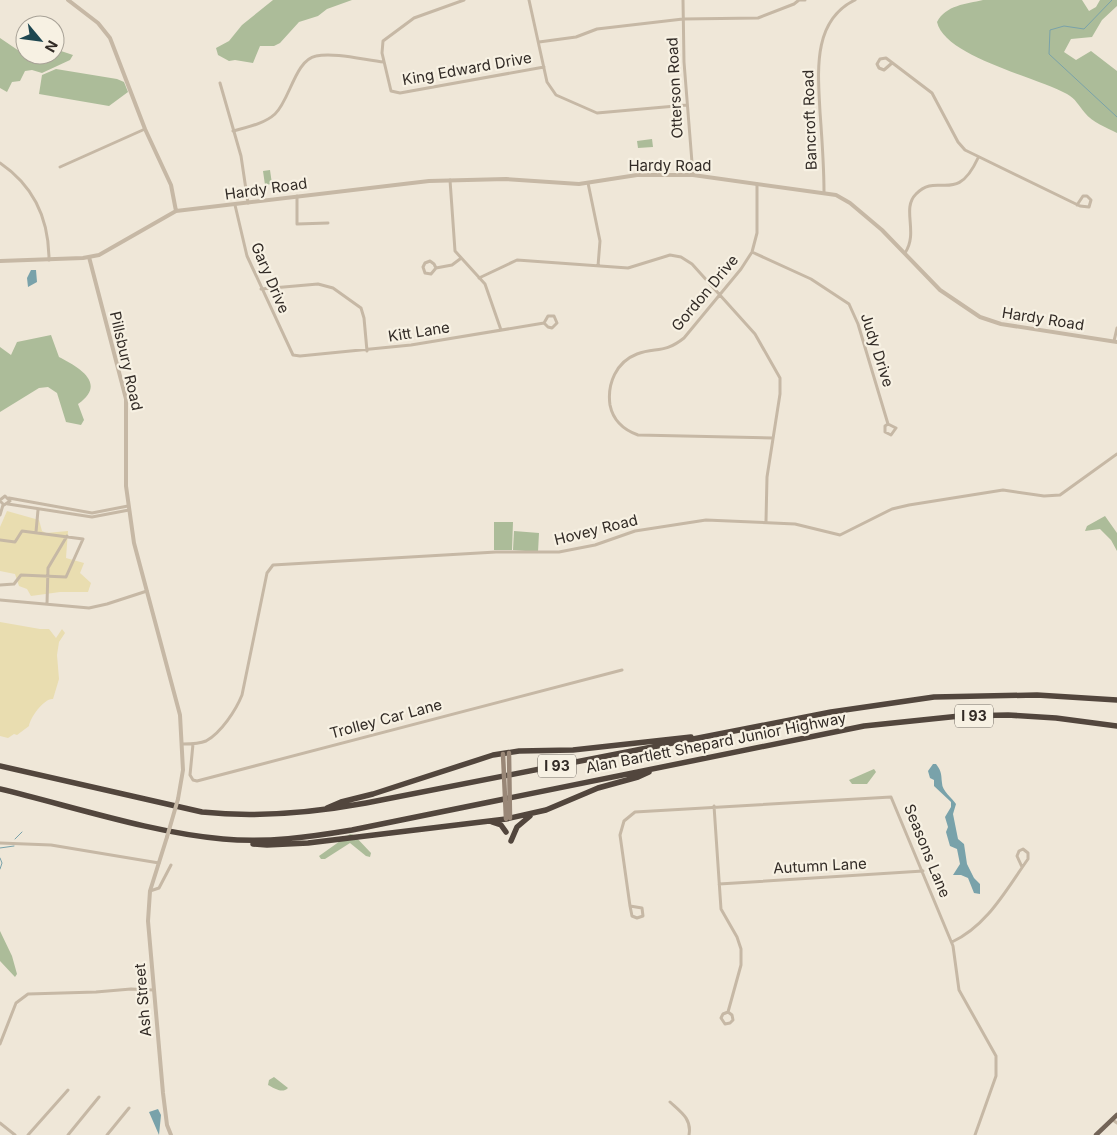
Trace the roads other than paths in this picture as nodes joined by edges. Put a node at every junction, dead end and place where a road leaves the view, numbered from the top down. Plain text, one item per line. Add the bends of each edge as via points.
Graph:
1 (68, 0) edge
2 (464, 0) edge
3 (529, 0) edge
4 (683, 0) edge
5 (799, 0) edge
6 (805, 0) edge
7 (855, 0) edge
8 (683, 19) junction
9 (538, 42) junction
10 (384, 62) junction
11 (892, 64) junction
12 (544, 67) junction
13 (220, 83) dead end
14 (687, 105) junction
15 (145, 129) junction
16 (233, 131) junction
17 (978, 158) junction
18 (0, 163) edge
19 (60, 167) dead end
20 (693, 174) junction
21 (450, 180) junction
22 (588, 183) junction
23 (757, 184) junction
24 (824, 192) junction
25 (296, 196) junction
26 (248, 203) junction
27 (234, 205) junction
28 (1077, 205) junction
29 (176, 211) junction
30 (328, 223) dead end
31 (752, 252) junction
32 (905, 253) junction
33 (89, 257) junction
34 (460, 259) junction
35 (0, 260) edge
36 (49, 260) junction
37 (598, 266) junction
38 (436, 268) junction
39 (479, 278) junction
40 (261, 289) junction
41 (720, 295) junction
42 (544, 323) junction
43 (1117, 328) edge
44 (501, 330) junction
45 (1116, 341) edge
46 (367, 351) junction
47 (296, 356) joint
48 (888, 424) dead end
49 (773, 438) junction
50 (1117, 454) edge
51 (9, 498) junction
52 (1, 500) edge
53 (8, 504) junction
54 (128, 508) junction
55 (38, 510) dead end
56 (0, 515) edge
57 (766, 521) junction
58 (36, 532) junction
59 (67, 536) junction
60 (0, 540) edge
61 (48, 577) junction
62 (0, 585) edge
63 (146, 591) junction
64 (0, 600) edge
65 (47, 604) junction
66 (622, 670) dead end
67 (1117, 700) edge
68 (1117, 726) edge
69 (698, 738) junction
70 (183, 744) junction
71 (193, 744) junction
72 (506, 754) junction
73 (0, 766) edge
74 (656, 769) junction
75 (0, 789) edge
76 (714, 806) junction
77 (320, 811) junction
78 (539, 812) junction
79 (508, 819) junction
80 (488, 822) junction
81 (506, 832) dead end
82 (239, 840) junction
83 (510, 841) dead end
84 (0, 843) edge
85 (159, 863) junction
86 (171, 865) dead end
87 (1022, 867) junction
88 (923, 871) junction
89 (719, 884) junction
90 (150, 891) junction
91 (630, 906) junction
92 (952, 942) junction
93 (154, 990) junction
94 (728, 1012) dead end
95 (0, 1044) edge
96 (68, 1090) dead end
97 (99, 1097) dead end
98 (670, 1102) dead end
99 (129, 1108) dead end
100 (1117, 1115) edge
101 (1115, 1122) edge
102 (0, 1123) edge
103 (15, 1135) edge
104 (28, 1135) edge
105 (68, 1135) edge
106 (106, 1135) edge
107 (171, 1135) edge
108 (689, 1135) edge
109 (975, 1135) edge
110 (1096, 1135) edge

1 - 15 street via 98,23 110,38
2 - 10 street via 423,13 388,36 381,47
3 - 9 street
4 - 8 street, Otterson Road
5 - 6 street
5 - 8 street via 758,18
7 - 24 street, Bancroft Road via 839,9 831,19 820,52 817,81
8 - 9 street via 597,29 576,37
8 - 14 street, Otterson Road
9 - 12 street
10 - 12 street, King Edward Drive via 389,88 394,93
10 - 16 street via 323,56 310,58 300,69 277,112 267,120
11 - 11 street via 884,58 877,64 884,70
11 - 17 street via 932,93 960,145
12 - 14 street via 550,88 556,95 590,112
13 - 16 street
14 - 20 street, Otterson Road
15 - 19 street
15 - 29 street via 171,185
16 - 26 street
17 - 28 street
17 - 32 street via 962,182 925,187 913,198 910,212 912,237
18 - 36 street via 24,184 38,204 46,230
20 - 22 street, Hardy Road via 631,176
20 - 23 street, Hardy Road
21 - 22 street, Hardy Road
21 - 25 street, Hardy Road
21 - 34 street via 454,248
22 - 37 street via 600,241
23 - 24 street, Hardy Road
23 - 31 street, Gordon Drive via 757,233
24 - 32 street, Hardy Road via 850,203
25 - 26 street, Hardy Road
25 - 30 street via 297,224
26 - 27 street, Hardy Road
27 - 29 street, Hardy Road
27 - 40 street, Gary Drive via 243,244
28 - 28 street via 1087,208 1091,200 1083,196
29 - 33 street via 107,251
31 - 41 street, Gordon Drive
31 - 48 street, Judy Drive via 810,279 849,304
32 - 45 street, Hardy Road via 940,290 980,317 1001,324
33 - 36 street
33 - 54 street, Pillsbury Road via 126,399
34 - 38 street via 450,266
34 - 39 street
35 - 36 street
37 - 39 street via 517,260
37 - 41 street via 628,268 664,255 676,256 692,264
38 - 38 street via 430,262 423,267 429,274
39 - 44 street via 490,293
40 - 46 street via 318,284 333,288 361,308
40 - 47 street, Gary Drive via 290,350
41 - 49 street via 755,334 778,374 780,394
41 - 49 street, Gordon Drive via 676,344 637,354 623,363 611,385 611,410 621,426 638,435
42 - 42 street, Kitt Lane via 552,328 557,319 550,315
42 - 44 street, Kitt Lane
43 - 45 street
44 - 46 street, Kitt Lane
46 - 47 street, Kitt Lane
49 - 57 street via 767,477
50 - 57 street, Hovey Road via 1066,492 1055,496 1003,490 901,506 838,535 807,525
51 - 52 street
51 - 53 street
51 - 54 street via 92,513
52 - 53 street
52 - 56 street
53 - 54 street via 92,517
54 - 63 street, Pillsbury Road
55 - 58 street
57 - 71 street, Hovey Road via 714,520 678,524 635,531 595,545 550,552 496,552 273,565 266,573 240,700 212,737
58 - 59 street
58 - 60 street via 22,531 15,542
59 - 61 street via 48,568
59 - 61 street via 83,539 66,577
61 - 62 street via 21,575 14,584
61 - 65 street
63 - 65 street via 100,606
63 - 70 street, Pillsbury Road via 177,700
64 - 65 street
66 - 71 street, Trolley Car Lane via 197,781 190,775
67 - 69 highway, Alan Bartlett Shepard Junior Highway / I 93 via 1037,695 934,698 831,712
68 - 74 highway, Alan Bartlett Shepard Junior Highway / I 93 via 1022,715 960,716 864,726
69 - 72 highway via 686,736 573,750
69 - 77 highway, Alan Bartlett Shepard Junior Highway / I 93
70 - 71 street, Hovey Road
70 - 85 street, Pillsbury Road, bridge via 183,777
72 - 77 highway via 472,760
72 - 79 main road, bridge
73 - 77 highway, Alan Bartlett Shepard Junior Highway / I 93 via 202,812 252,816
74 - 78 highway
74 - 82 highway, Alan Bartlett Shepard Junior Highway / I 93 via 332,833
75 - 82 highway, Alan Bartlett Shepard Junior Highway / I 93 via 183,833
76 - 88 street, Seasons Lane via 888,796 895,802
76 - 89 street
76 - 91 street, Seasons Lane via 640,810 626,819 620,835
78 - 79 highway
78 - 83 highway via 519,824
79 - 80 highway
80 - 81 highway via 501,825
80 - 82 highway via 289,844 267,845
84 - 85 street via 51,845
85 - 90 street, Ash Street
86 - 90 street via 160,888
87 - 87 street via 1029,856 1023,849 1017,854
87 - 92 street via 978,927
88 - 89 street, Autumn Lane
88 - 92 street, Seasons Lane
89 - 94 street via 721,909 741,949 739,972
90 - 93 street, Ash Street via 148,921
91 - 91 street via 642,908 642,917 633,917
92 - 109 street, Seasons Lane via 959,990 998,1063
93 - 95 street via 25,995 14,1006
93 - 107 street, Ash Street via 166,1116
96 - 104 street
97 - 105 street
98 - 108 street via 686,1116
99 - 106 street
100 - 101 main road
101 - 110 main road
102 - 103 street

